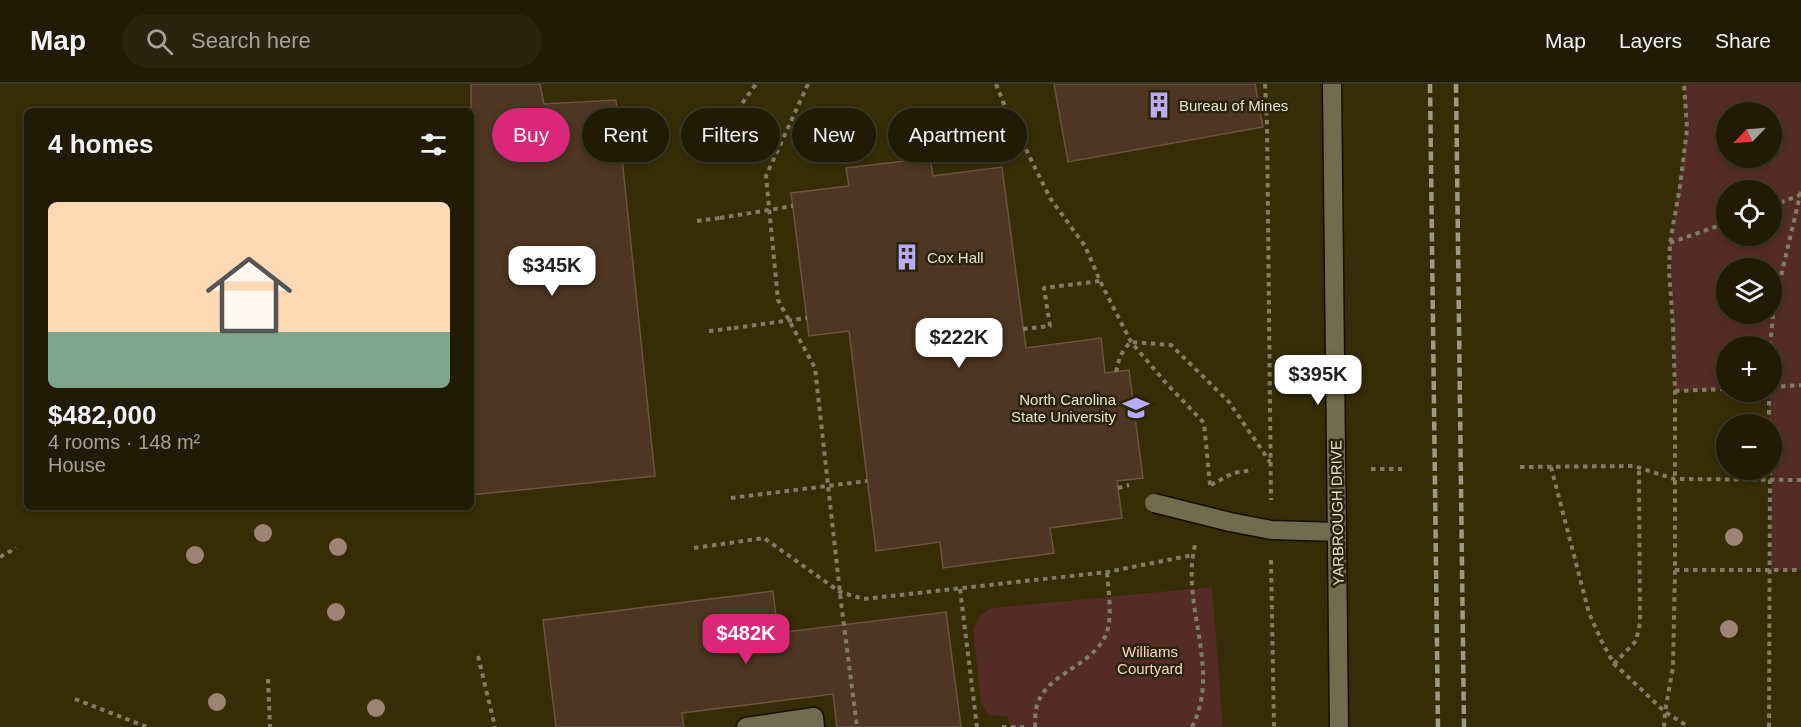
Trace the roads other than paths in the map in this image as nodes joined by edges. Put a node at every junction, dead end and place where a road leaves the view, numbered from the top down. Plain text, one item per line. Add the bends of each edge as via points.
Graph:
1 (1332, 84) edge
2 (1154, 503) dead end
3 (1337, 532) junction
4 (746, 727) edge
5 (815, 727) edge
6 (1339, 727) edge

1 - 3 street, YARBROUGH DRIVE
2 - 3 street, bridge via 1271,530
3 - 6 street, YARBROUGH DRIVE
4 - 5 street via 814,717

